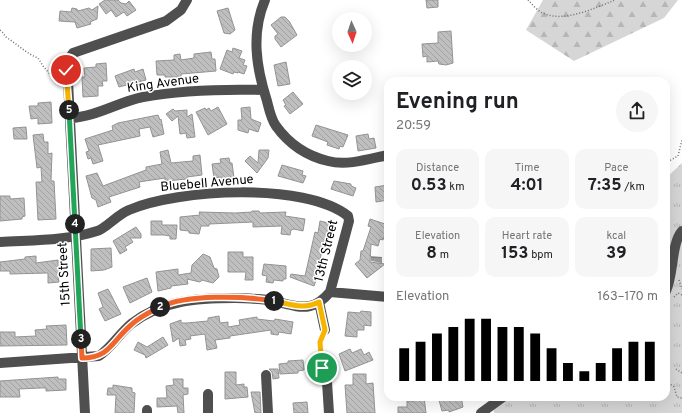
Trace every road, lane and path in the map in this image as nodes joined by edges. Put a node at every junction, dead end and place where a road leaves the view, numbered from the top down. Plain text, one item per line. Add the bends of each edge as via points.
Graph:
1 (187, 0) edge
2 (265, 0) edge
3 (528, 0) edge
4 (615, 0) edge
5 (0, 30) edge
6 (263, 90) junction
7 (68, 95) junction
8 (70, 118) junction
9 (682, 140) edge
10 (384, 156) edge
11 (670, 160) edge
12 (348, 216) joint
13 (682, 231) edge
14 (76, 236) junction
15 (0, 242) edge
16 (330, 292) junction
17 (670, 294) edge
18 (682, 295) edge
19 (384, 297) edge
20 (319, 302) junction
21 (325, 330) joint
22 (82, 358) junction
23 (0, 363) edge
24 (676, 369) dead end
25 (682, 373) edge
26 (266, 375) dead end
27 (327, 382) joint
28 (670, 384) edge
29 (208, 394) dead end
30 (682, 398) edge
31 (498, 401) edge
32 (85, 413) edge
33 (208, 413) edge
34 (268, 413) edge
35 (328, 413) edge
36 (481, 413) edge

1 - 7 street, 15th Street via 174,16 73,53 67,62
2 - 6 street via 256,32 256,50
3 - 4 path via 540,12 558,16 576,14
5 - 7 path via 29,55 38,58
6 - 8 street, King Avenue via 229,89 170,93 143,97 89,116
6 - 10 street via 275,125 288,140 312,156 342,163
7 - 8 street, 15th Street
8 - 14 street, 15th Street
9 - 11 path via 678,156
12 - 14 street, Bluebell Avenue via 341,210 302,197 277,193 192,196 164,200 129,210 112,219 98,231
12 - 16 street, 13th Street via 350,221
13 - 17 street via 676,243
14 - 15 street, Bluebell Avenue
14 - 22 street, 15th Street
16 - 19 street
16 - 20 street
17 - 18 path
20 - 21 street
20 - 22 street via 303,307 268,300 236,298 180,301 149,312 130,325 108,350 99,356
21 - 27 path via 320,342 322,368
22 - 23 street
22 - 32 street, 15th Street
24 - 25 path
26 - 34 street
27 - 35 street
28 - 30 path via 674,387 676,397
29 - 33 street
31 - 36 street

